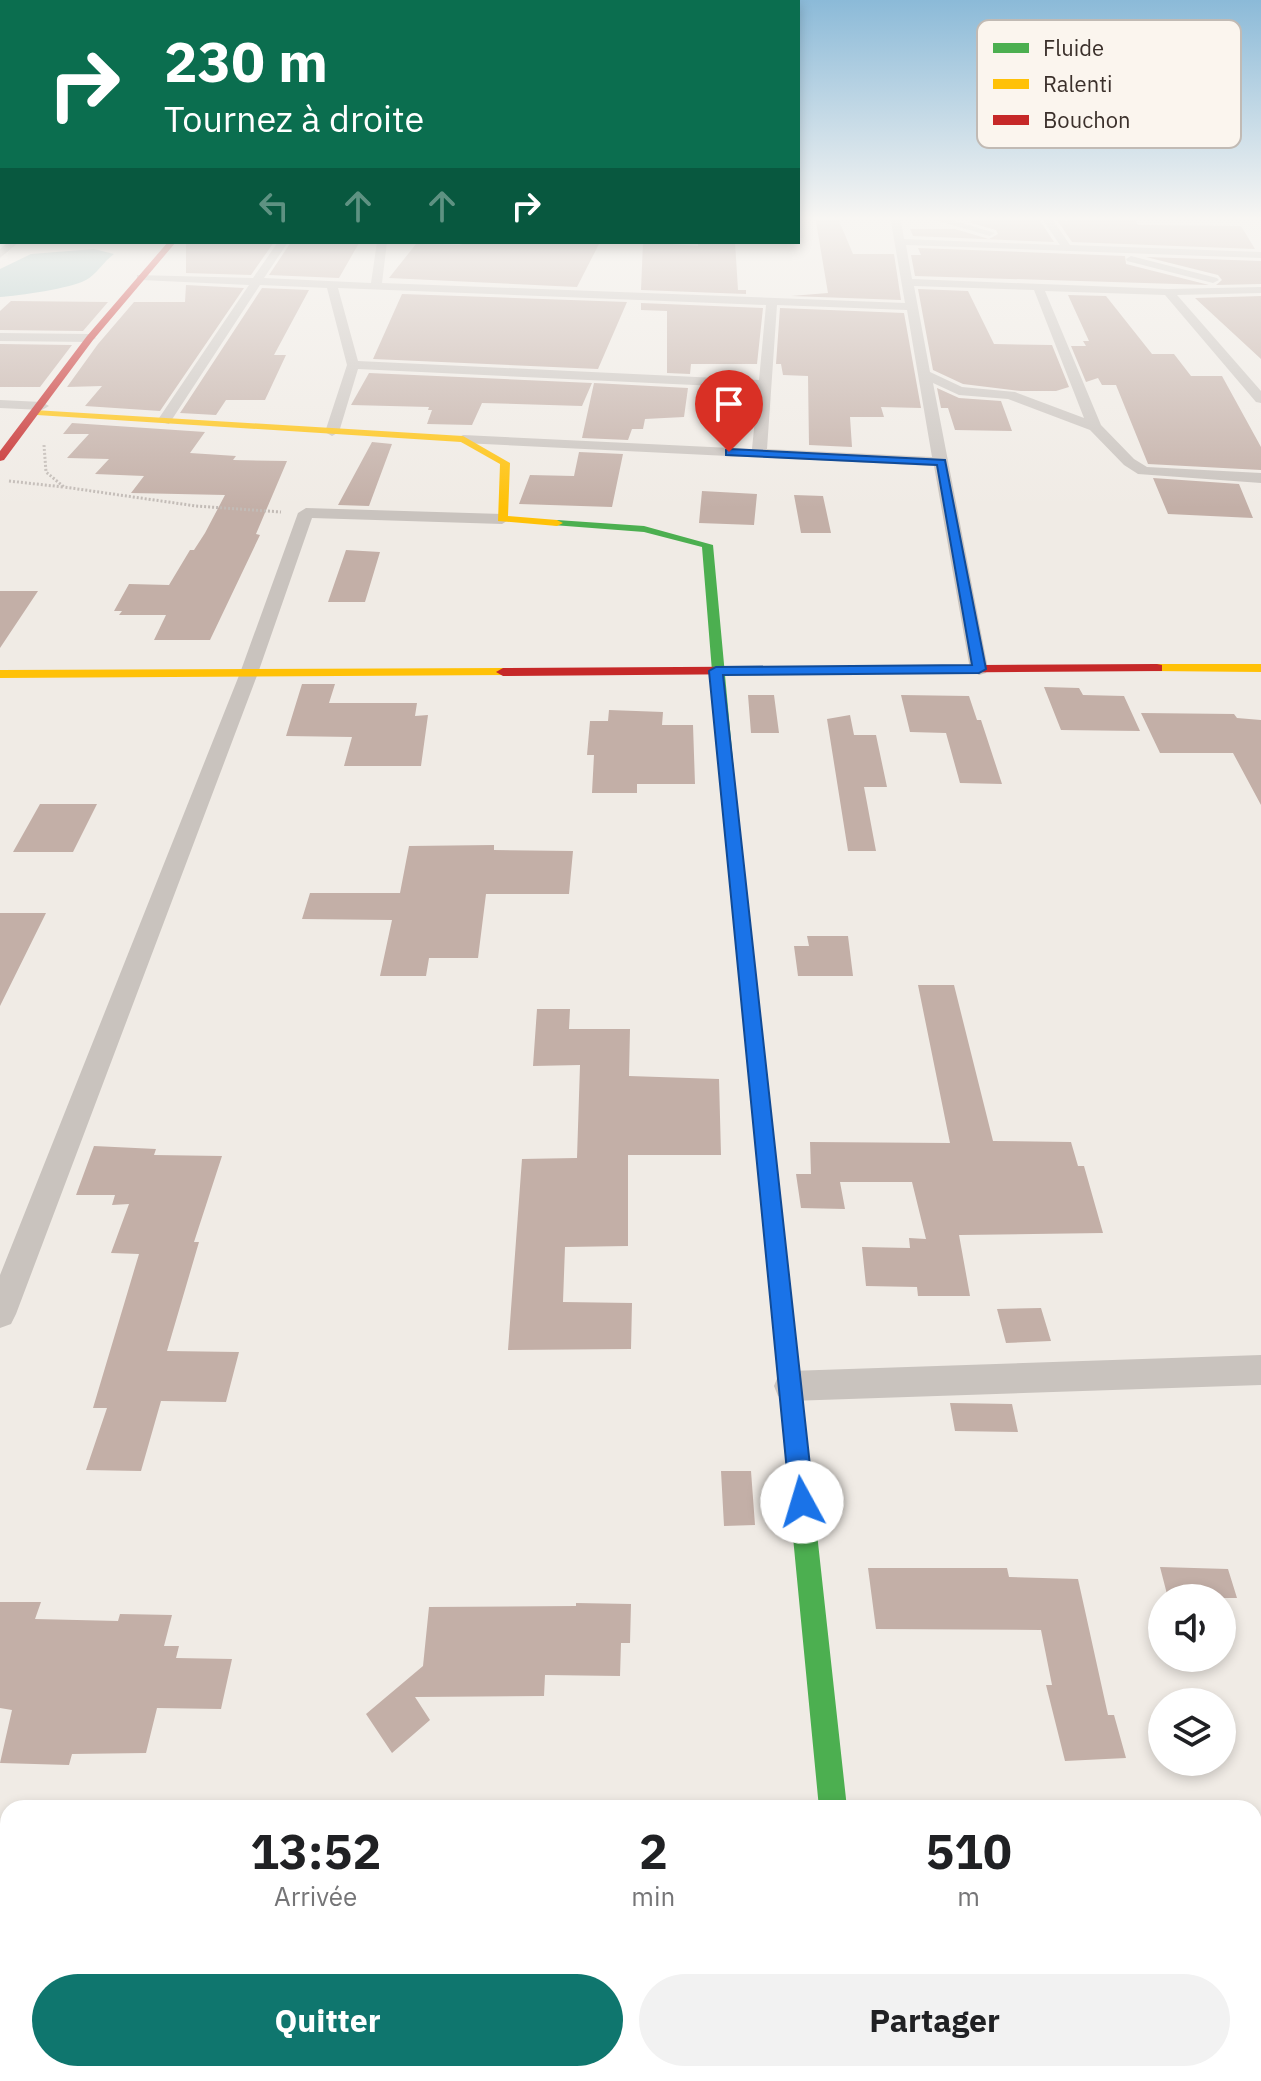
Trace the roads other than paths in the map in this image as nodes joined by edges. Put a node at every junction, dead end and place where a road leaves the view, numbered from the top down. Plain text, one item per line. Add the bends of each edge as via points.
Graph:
1 (111, 313) edge
2 (234, 313) edge
3 (339, 313) edge
4 (771, 313) edge
5 (913, 313) edge
6 (1049, 313) edge
7 (1186, 313) edge
8 (0, 337) edge
9 (90, 338) junction
10 (353, 365) junction
11 (925, 374) junction
12 (765, 384) junction
13 (1261, 399) edge
14 (0, 404) edge
15 (39, 409) junction
16 (164, 421) junction
17 (1095, 427) junction
18 (332, 432) junction
19 (463, 439) junction
20 (759, 454) junction
21 (0, 458) edge
22 (941, 462) junction
23 (1261, 478) edge
24 (502, 519) junction
25 (1261, 668) edge
26 (979, 669) junction
27 (716, 671) junction
28 (249, 673) junction
29 (0, 674) edge
30 (0, 1314) edge
31 (1261, 1370) edge
32 (790, 1386) junction
33 (832, 1800) edge

1 - 9 street
2 - 16 street
3 - 10 street
4 - 12 street
5 - 11 street
6 - 17 street
7 - 13 street
8 - 9 street
9 - 15 street
10 - 12 street
10 - 18 street
11 - 17 street via 959,391 1010,395
11 - 22 street
12 - 20 street
14 - 15 street
15 - 16 street
15 - 21 street
16 - 18 street
17 - 23 street via 1143,471
18 - 19 street
19 - 20 street
19 - 24 street via 505,463
20 - 22 street
22 - 26 street
24 - 27 street via 644,529 707,545
24 - 28 street via 306,513
25 - 26 street
26 - 27 street
27 - 28 street
27 - 32 street
28 - 29 street
28 - 30 street
31 - 32 street
32 - 33 street

